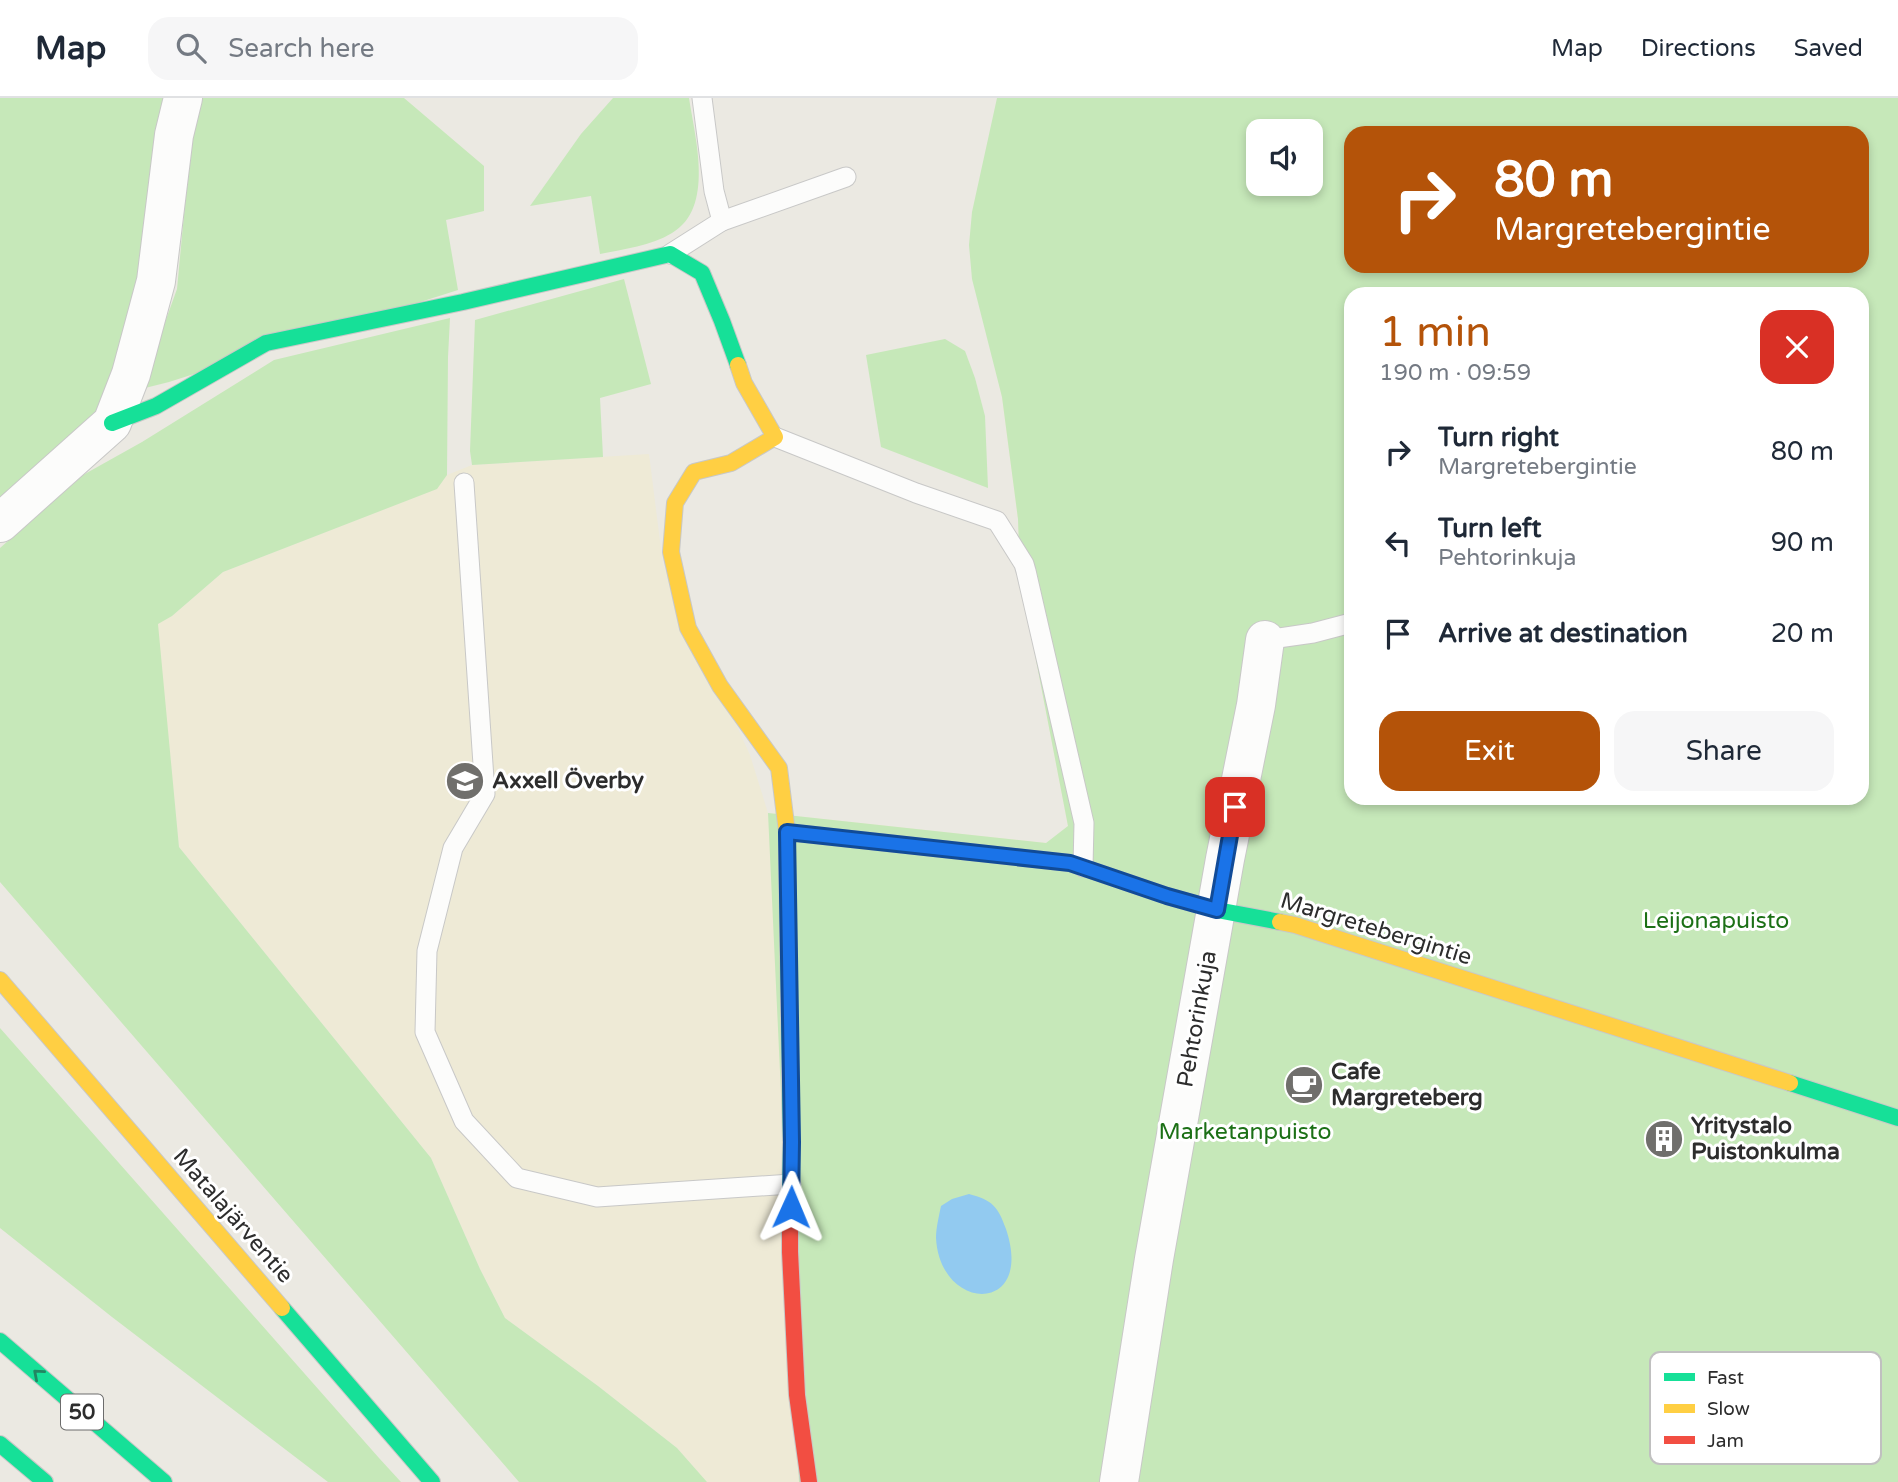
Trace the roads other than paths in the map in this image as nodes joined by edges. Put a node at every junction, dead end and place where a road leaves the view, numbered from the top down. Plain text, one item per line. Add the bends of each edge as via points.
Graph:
1 (183, 98) edge
2 (702, 98) edge
3 (846, 177) dead end
4 (722, 221) junction
5 (670, 254) junction
6 (112, 423) junction
7 (775, 437) junction
8 (464, 483) dead end
9 (0, 523) edge
10 (1344, 625) edge
11 (1265, 640) joint
12 (787, 832) junction
13 (1083, 867) junction
14 (1217, 910) junction
15 (0, 980) edge
16 (1898, 1118) edge
17 (791, 1184) junction
18 (0, 1342) edge
19 (0, 1444) edge
20 (46, 1482) edge
21 (164, 1482) edge
22 (432, 1482) edge
23 (809, 1482) edge
24 (1119, 1482) edge

1 - 6 street via 174,135 156,281 131,374
2 - 4 lane
3 - 4 lane
4 - 5 lane
5 - 6 main road via 266,344 156,406
5 - 7 main road via 702,274 744,383
6 - 9 street
7 - 12 main road via 731,463 694,472 676,503 671,552 688,628 720,686 779,768
7 - 13 lane via 997,521 1024,564 1084,823
8 - 17 lane via 485,794 453,848 427,951 425,1032 464,1121 517,1178 597,1197
10 - 11 lane
11 - 14 street, Pehtorinkuja
12 - 13 main road, Margretebergintie
12 - 17 main road
13 - 14 main road, Margretebergintie
14 - 16 main road, Margretebergintie via 1295,925
14 - 24 street, Pehtorinkuja
15 - 22 main road, Matalajärventie
17 - 23 main road via 797,1395
21 -> 18 main road, 50
19 - 20 main road

